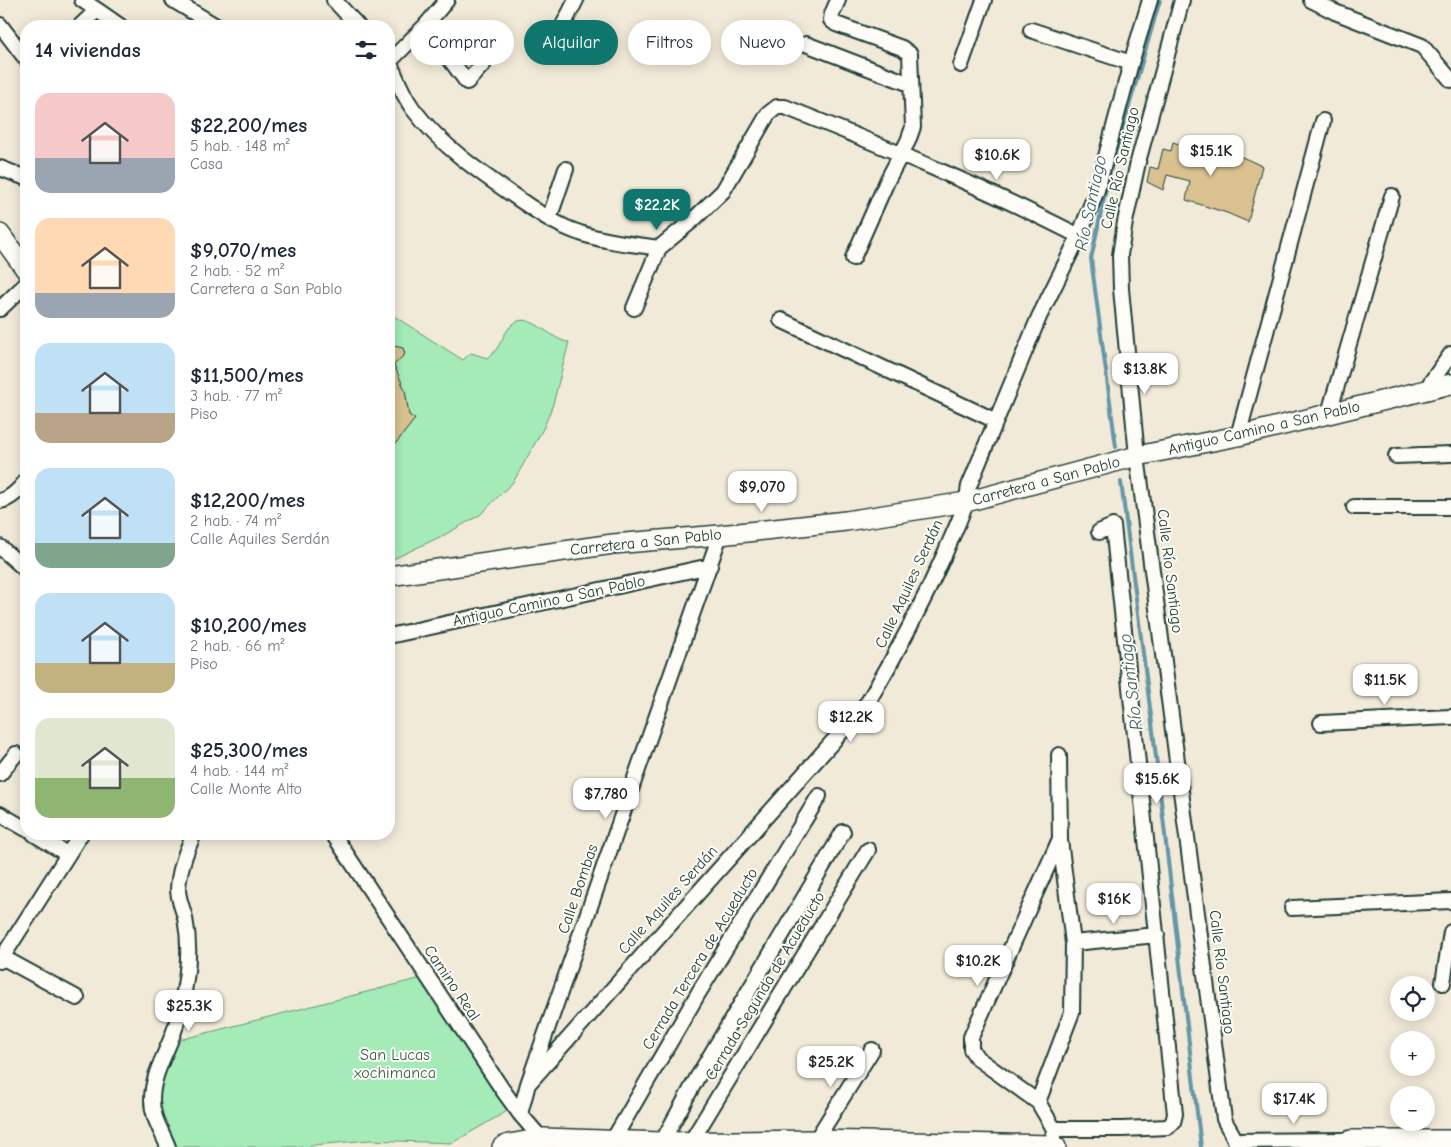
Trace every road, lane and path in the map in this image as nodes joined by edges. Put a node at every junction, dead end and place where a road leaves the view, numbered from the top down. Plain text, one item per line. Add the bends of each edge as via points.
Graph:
1 (82, 0) edge
2 (173, 0) edge
3 (334, 0) edge
4 (447, 0) edge
5 (576, 0) edge
6 (838, 0) edge
7 (984, 0) edge
8 (1150, 0) edge
9 (1182, 0) edge
10 (1311, 0) edge
11 (97, 10) junction
12 (86, 20) edge
13 (111, 20) edge
14 (206, 20) edge
15 (352, 20) edge
16 (430, 20) edge
17 (566, 20) edge
18 (0, 25) edge
19 (1030, 30) dead end
20 (410, 41) edge
21 (806, 44) dead end
22 (20, 51) edge
23 (395, 56) edge
24 (1131, 63) junction
25 (454, 65) edge
26 (482, 65) edge
27 (960, 65) dead end
28 (395, 76) edge
29 (1451, 80) edge
30 (910, 84) junction
31 (1323, 121) dead end
32 (900, 153) junction
33 (0, 168) edge
34 (566, 169) dead end
35 (20, 176) edge
36 (1392, 196) dead end
37 (549, 219) junction
38 (0, 234) edge
39 (1080, 236) junction
40 (659, 248) junction
41 (853, 258) dead end
42 (20, 262) edge
43 (20, 290) edge
44 (634, 308) dead end
45 (0, 309) edge
46 (781, 320) dead end
47 (1451, 354) edge
48 (1451, 384) edge
49 (1426, 389) junction
50 (1330, 413) junction
51 (996, 421) junction
52 (1238, 436) junction
53 (1451, 454) edge
54 (1137, 456) junction
55 (1396, 456) dead end
56 (20, 489) edge
57 (0, 501) edge
58 (966, 502) junction
59 (1354, 507) dead end
60 (1451, 507) edge
61 (1099, 532) dead end
62 (720, 535) junction
63 (0, 547) edge
64 (20, 565) edge
65 (710, 566) junction
66 (395, 575) edge
67 (395, 635) edge
68 (1451, 717) edge
69 (1321, 723) dead end
70 (16, 754) dead end
71 (1059, 755) dead end
72 (0, 774) edge
73 (819, 796) dead end
74 (0, 814) edge
75 (20, 826) edge
76 (844, 832) dead end
77 (44, 840) edge
78 (77, 840) edge
79 (191, 840) edge
80 (336, 840) edge
81 (1060, 840) junction
82 (868, 850) dead end
83 (67, 854) junction
84 (1451, 901) edge
85 (1292, 908) dead end
86 (1451, 932) edge
87 (1157, 935) junction
88 (1074, 943) junction
89 (1, 959) edge
90 (1443, 983) dead end
91 (77, 998) dead end
92 (872, 1050) dead end
93 (528, 1084) junction
94 (1038, 1102) junction
95 (520, 1114) junction
96 (613, 1140) junction
97 (692, 1140) junction
98 (1351, 1140) junction
99 (1451, 1140) edge
100 (662, 1142) junction
101 (1054, 1142) edge
102 (546, 1143) edge
103 (815, 1144) edge
104 (1237, 1144) edge
105 (168, 1147) edge
106 (502, 1147) edge
107 (1333, 1147) edge

1 - 11 street
2 - 14 street
3 - 15 street
4 - 16 street
5 - 17 street
6 - 30 street via 831,20 836,24 907,50 910,54
7 - 27 street
8 - 24 street, Calle Aquiles Serdán
9 - 54 street, Calle Río Santiago via 1138,162 1120,255 1122,309
10 - 29 street via 1422,46
11 - 12 street
11 - 13 street
18 - 22 street
19 - 24 street
20 - 23 street
21 - 30 street
24 - 39 street, Calle Aquiles Serdán via 1097,190
25 - 26 street via 467,82
28 - 37 street via 413,108 434,133 482,174
30 - 32 street via 913,127
31 - 52 street
32 - 39 street
32 - 40 street via 785,107 777,107 768,114 723,191
32 - 41 street
33 - 35 street
34 - 37 street
36 - 50 street
37 - 40 street via 579,233 605,240
38 - 42 main road
39 - 51 street, Calle Aquiles Serdán via 1039,317
40 - 44 street
43 - 45 street
46 - 51 street
47 - 49 street
48 - 49 main road, Antiguo Camino a San Pablo
49 - 50 main road, Antiguo Camino a San Pablo
50 - 52 main road, Antiguo Camino a San Pablo
51 - 58 street, Calle Aquiles Serdán via 969,486
52 - 54 main road, Antiguo Camino a San Pablo
53 - 55 street
54 - 58 main road, Carretera a San Pablo
54 - 104 street, Calle Río Santiago via 1224,1119
56 - 57 street
58 - 62 main road, Carretera a San Pablo
58 - 93 street, Calle Aquiles Serdán via 902,644 868,702
59 - 60 street
61 - 87 street via 1113,526
62 - 65 street, Calle Bombas
62 - 66 main road, Carretera a San Pablo via 613,544
63 - 64 street
65 - 67 street, Antiguo Camino a San Pablo
65 - 93 street, Calle Bombas
68 - 69 street
70 - 72 street
71 - 81 street
73 - 96 street, Cerrada Tercera de Acueducto
74 - 75 street
76 - 100 street
77 - 83 street
78 - 83 street
79 - 105 street via 183,859 178,889 188,945 187,978 180,1011 154,1083 152,1101 154,1118
80 - 95 street, Camino Real
81 - 88 street
81 - 94 street via 972,1037 971,1049 977,1058
82 - 97 street, Cerrada Segunda de Acueducto
83 - 89 street
84 - 85 street
86 - 90 street
87 - 88 street
87 - 101 street via 1175,1114 1173,1122 1168,1127
88 - 94 street via 1072,1012
89 - 91 street
92 - 103 street
93 - 95 street, Calle Bombas
94 - 101 street
95 - 102 street, Camino Real
96 - 100 main road
96 - 102 main road
97 - 100 main road
97 - 103 main road
98 - 99 main road
98 - 104 street
98 - 107 main road
101 - 103 main road
102 - 106 main road

